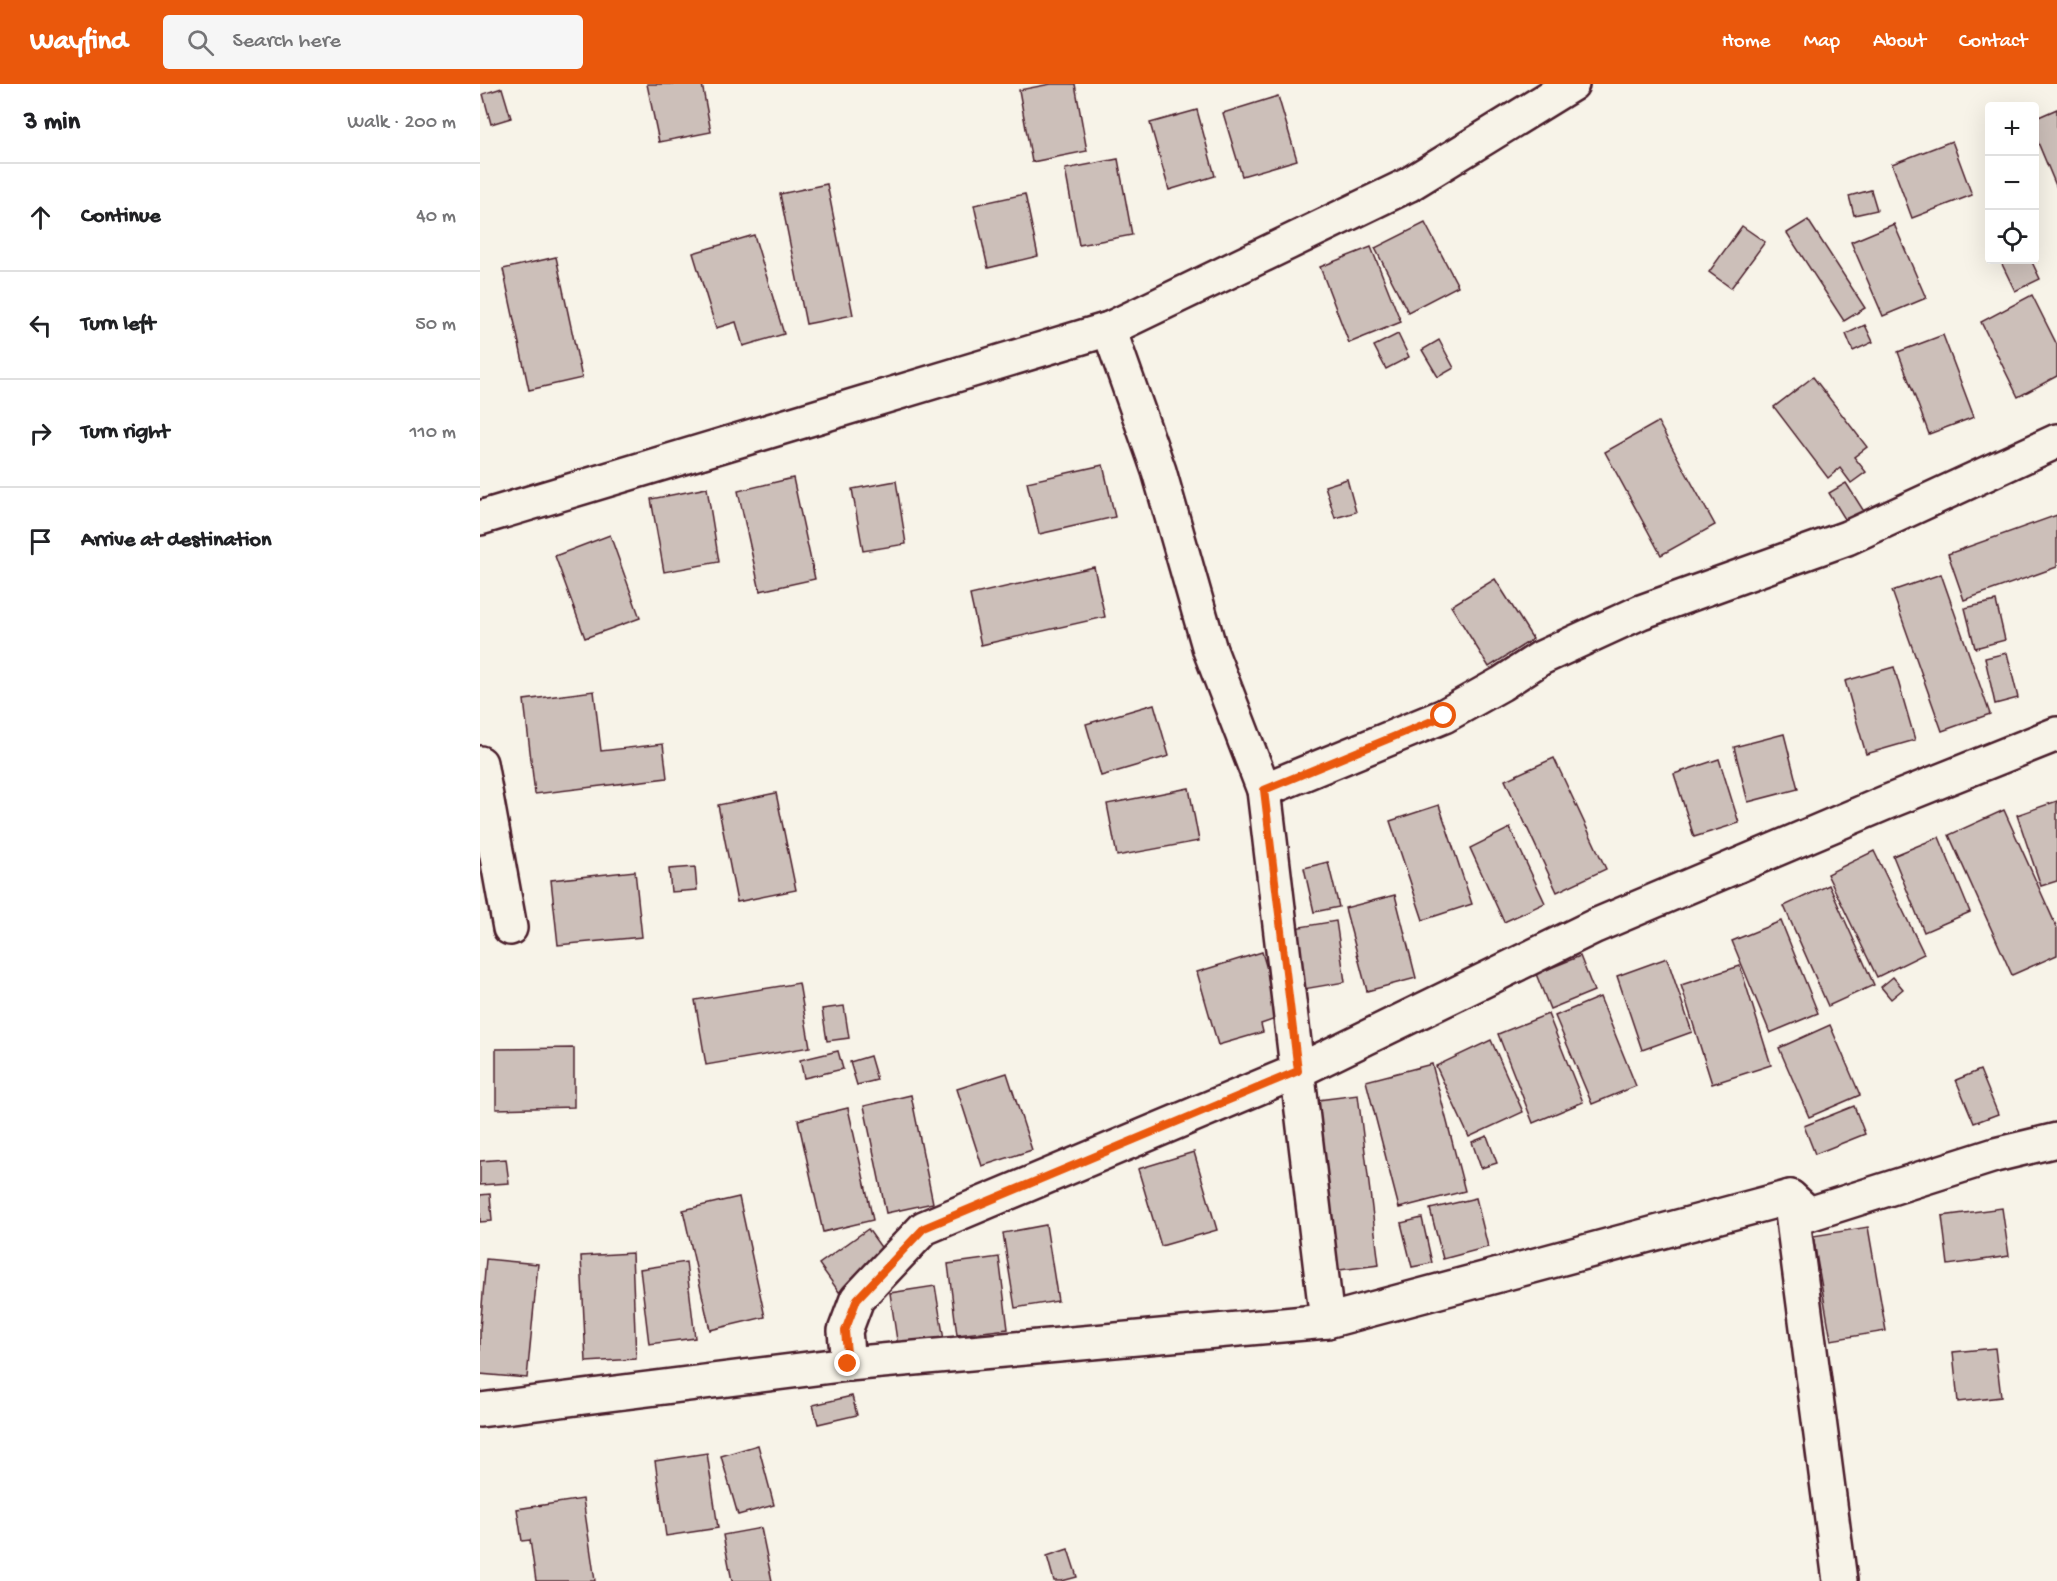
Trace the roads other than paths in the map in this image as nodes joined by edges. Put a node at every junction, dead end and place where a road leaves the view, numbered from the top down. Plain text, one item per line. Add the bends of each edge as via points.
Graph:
1 (1572, 84) edge
2 (1109, 329) junction
3 (2057, 441) edge
4 (480, 518) edge
5 (2057, 734) edge
6 (480, 763) edge
7 (1264, 790) junction
8 (510, 928) dead end
9 (1298, 1071) junction
10 (2057, 1140) edge
11 (1790, 1197) junction
12 (1327, 1321) junction
13 (848, 1364) junction
14 (480, 1410) edge
15 (1840, 1581) edge

1 - 2 street via 1408,185
2 - 4 street
2 - 7 street via 1159,471 1210,650
3 - 7 street via 1847,538 1641,612 1541,658 1444,716
5 - 9 street via 1885,802 1595,926
6 - 8 street
7 - 9 street
9 - 12 street
9 - 13 street via 924,1228 857,1299 845,1331
10 - 11 street via 1995,1155 1809,1215
11 - 12 street
11 - 15 street
12 - 13 street
13 - 14 street

